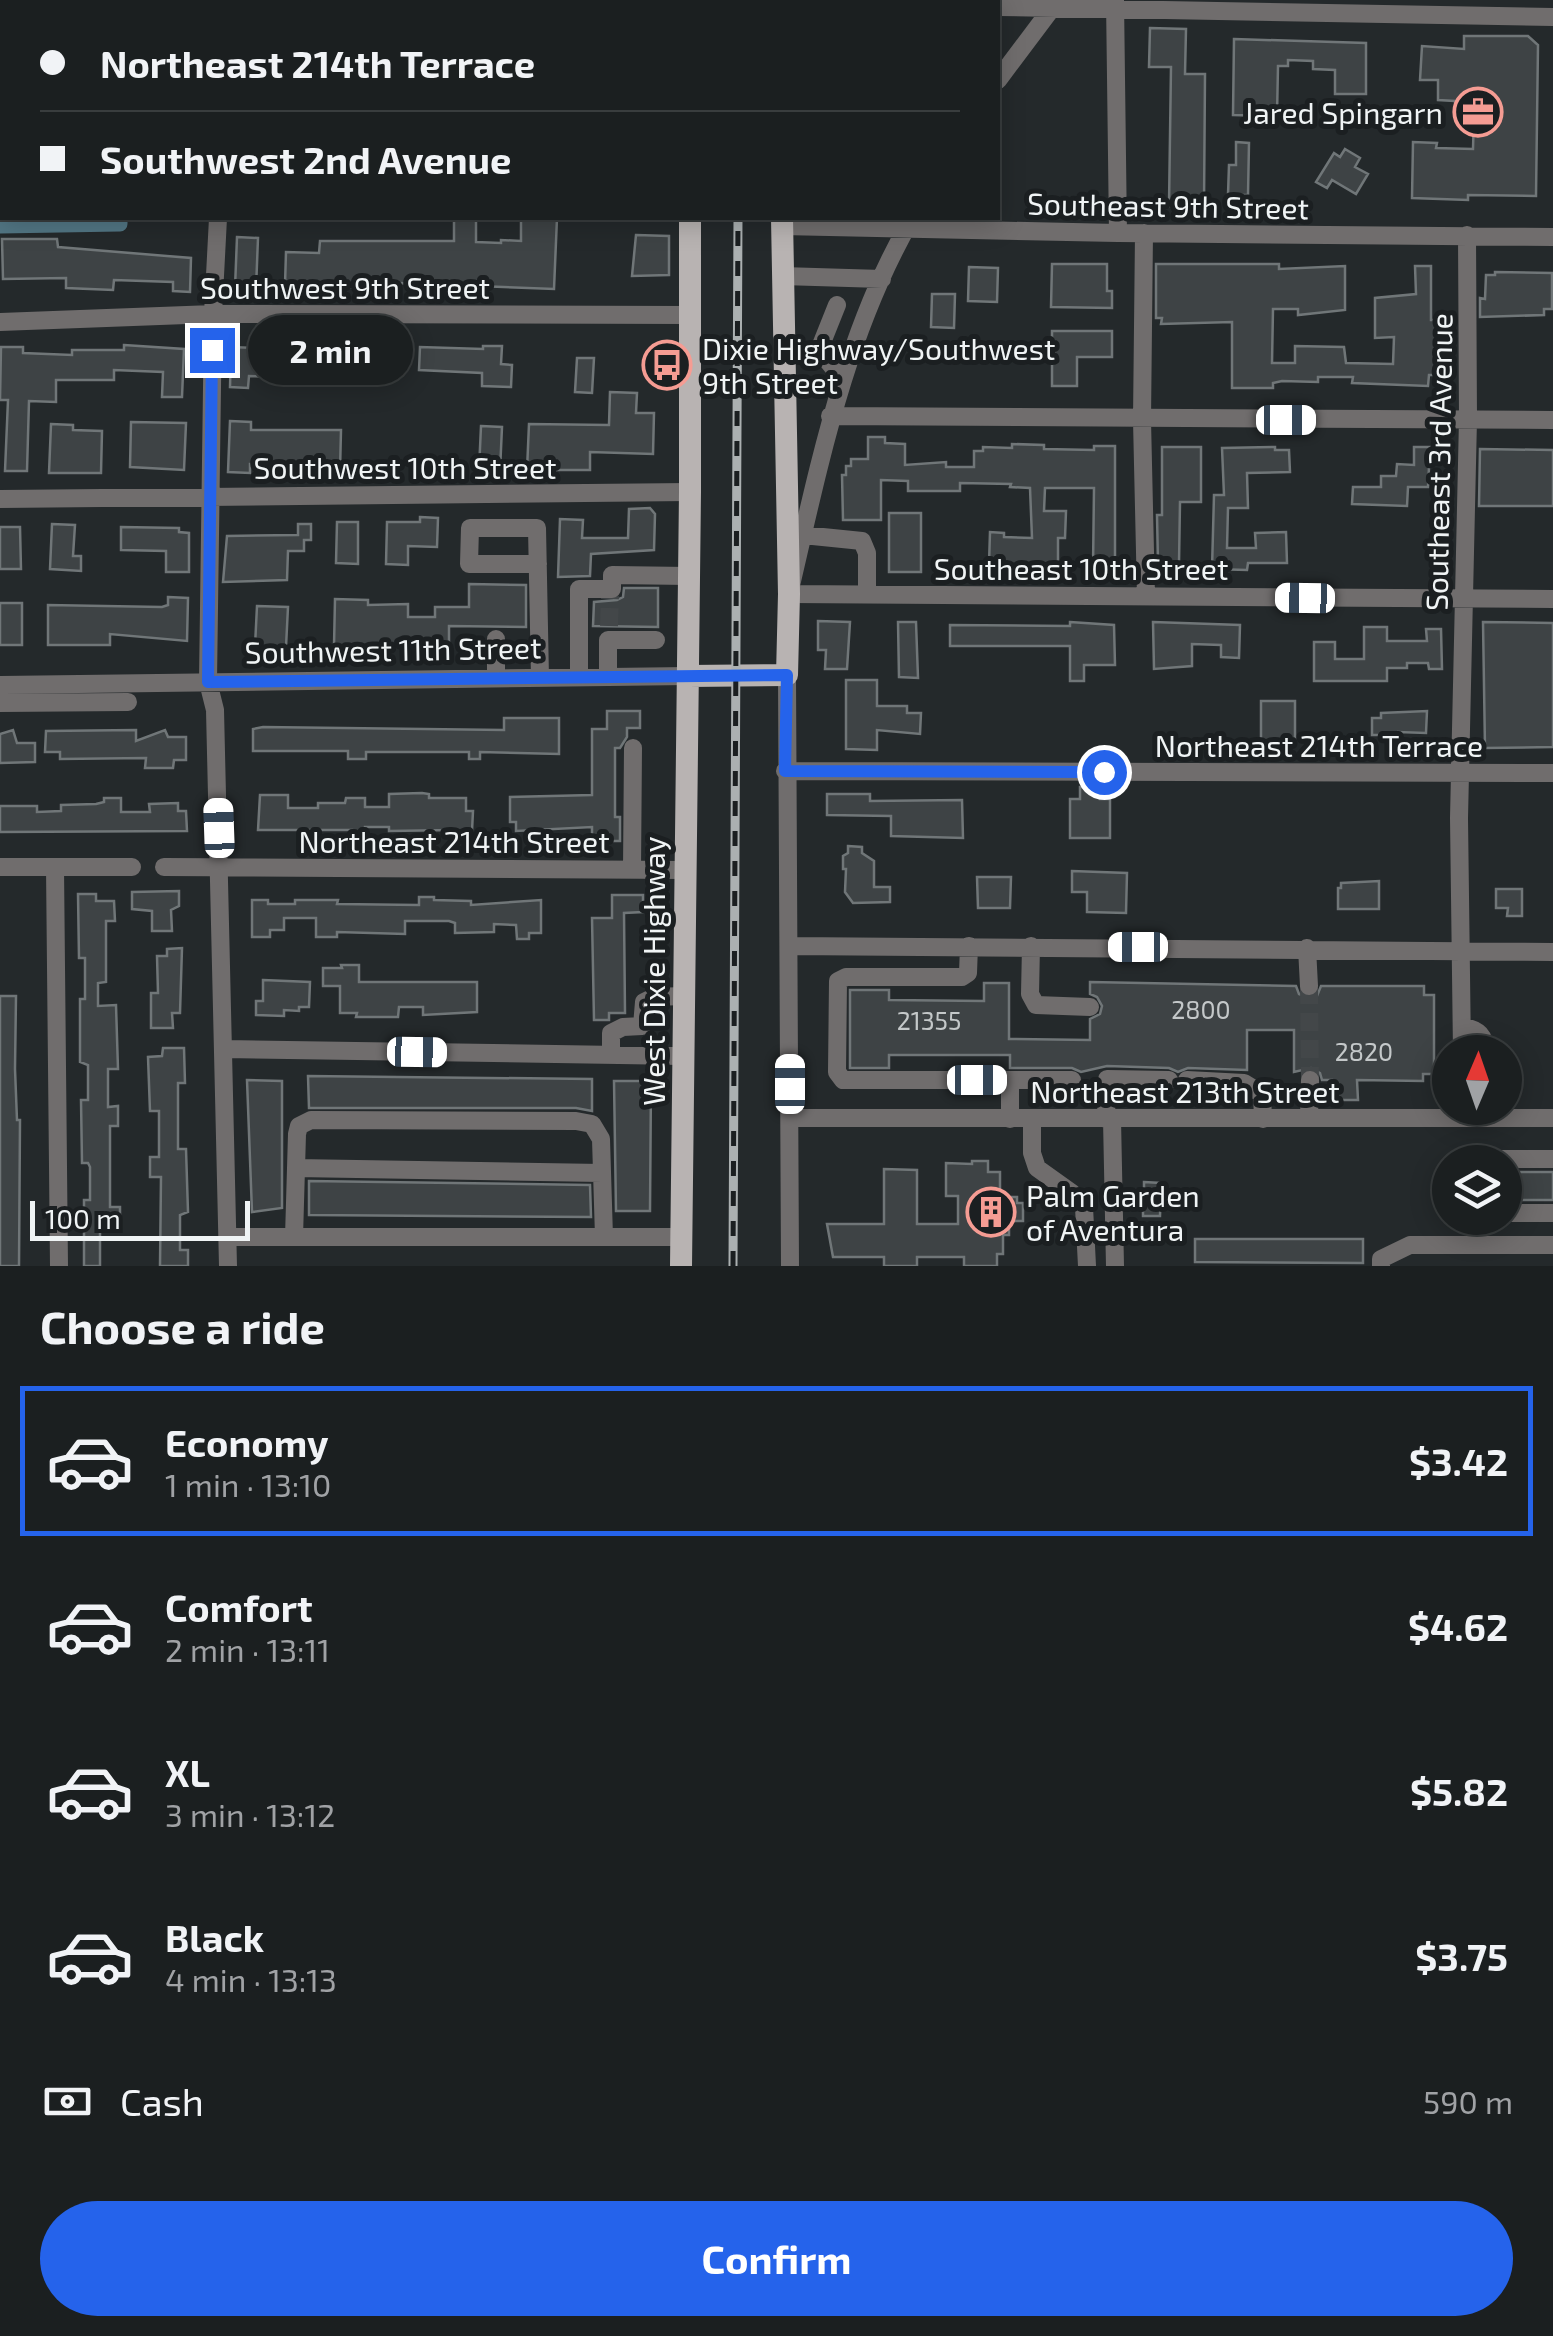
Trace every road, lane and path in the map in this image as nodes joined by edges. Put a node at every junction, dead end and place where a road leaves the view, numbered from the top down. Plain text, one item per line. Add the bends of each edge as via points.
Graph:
1 (1056, 4) edge
2 (1117, 4) edge
3 (1195, 5) edge
4 (1000, 7) edge
5 (1349, 7) edge
6 (1482, 8) edge
7 (1553, 17) edge
8 (1000, 77) edge
9 (218, 220) edge
10 (690, 220) edge
11 (782, 222) edge
12 (909, 223) edge
13 (1144, 233) junction
14 (1118, 234) junction
15 (1467, 235) junction
16 (1553, 237) edge
17 (782, 276) junction
18 (882, 279) junction
19 (843, 292) junction
20 (213, 314) junction
21 (691, 315) junction
22 (0, 322) edge
23 (784, 350) junction
24 (819, 350) junction
25 (843, 380) junction
26 (830, 416) junction
27 (1468, 419) junction
28 (1142, 420) junction
29 (1553, 420) edge
30 (690, 492) junction
31 (210, 496) junction
32 (0, 499) edge
33 (802, 535) junction
34 (538, 564) dead end
35 (689, 576) junction
36 (789, 594) junction
37 (867, 594) junction
38 (1146, 596) junction
39 (1553, 599) edge
40 (1464, 601) junction
41 (496, 639) dead end
42 (656, 640) dead end
43 (787, 675) junction
44 (688, 676) junction
45 (580, 677) junction
46 (608, 677) junction
47 (496, 678) junction
48 (540, 678) junction
49 (208, 682) junction
50 (0, 684) edge
51 (128, 702) dead end
52 (0, 703) edge
53 (634, 748) dead end
54 (785, 771) junction
55 (1460, 772) junction
56 (1553, 773) edge
57 (0, 867) edge
58 (55, 867) junction
59 (132, 867) dead end
60 (164, 867) dead end
61 (220, 867) junction
62 (632, 870) junction
63 (684, 870) junction
64 (790, 946) junction
65 (970, 946) junction
66 (1031, 946) junction
67 (1307, 948) junction
68 (1462, 949) junction
69 (1553, 952) edge
70 (1530, 953) junction
71 (1553, 964) edge
72 (1309, 986) tunnel mouth
73 (683, 996) junction
74 (1090, 1007) dead end
75 (1462, 1026) junction
76 (1462, 1035) edge
77 (1483, 1035) edge
78 (224, 1048) junction
79 (610, 1055) junction
80 (682, 1056) junction
81 (1010, 1080) junction
82 (1072, 1080) dead end
83 (1310, 1080) tunnel mouth
84 (1432, 1113) edge
85 (1522, 1116) edge
86 (790, 1118) junction
87 (1263, 1118) junction
88 (1309, 1118) junction
89 (1553, 1118) edge
90 (1010, 1119) junction
91 (1032, 1119) junction
92 (1109, 1119) junction
93 (1522, 1159) edge
94 (1553, 1159) edge
95 (296, 1168) junction
96 (602, 1173) junction
97 (1522, 1213) edge
98 (1553, 1214) edge
99 (604, 1237) junction
100 (681, 1237) junction
101 (227, 1238) junction
102 (294, 1238) junction
103 (1444, 1245) junction
104 (1553, 1246) edge
105 (59, 1266) edge
106 (228, 1266) edge
107 (681, 1266) edge
108 (790, 1266) edge
109 (1087, 1266) edge
110 (1115, 1266) edge
111 (1379, 1266) edge
112 (1445, 1266) edge

1 - 2 street
1 - 4 street
1 - 8 street
2 - 3 street
2 - 14 street
3 - 5 street
5 - 6 street
6 - 7 street
9 - 20 street
10 - 21 main road, West Dixie Highway
11 - 12 street, Southeast 9th Street
11 - 17 main road
12 - 14 street, Southeast 9th Street
12 - 18 street
13 - 14 street, Southeast 9th Street
13 - 15 street, Southeast 9th Street
13 - 28 street
15 - 16 street, Southeast 9th Street
15 - 27 street, Southeast 3rd Avenue
17 - 19 street
17 - 23 main road
18 - 19 street
18 - 25 street
19 - 24 street
20 - 21 street, Southwest 9th Street
20 - 22 street, Southwest 9th Street
20 - 31 street
21 - 30 main road, West Dixie Highway
23 - 24 street
23 - 36 main road
24 - 25 street
25 - 26 street
26 - 28 street
26 - 33 street
27 - 28 street
27 - 29 street
27 - 40 street, Southeast 3rd Avenue
28 - 38 street
30 - 31 street, Southwest 10th Street
30 - 35 main road, West Dixie Highway
31 - 32 street, Southwest 10th Street
31 - 49 street
33 - 36 street
33 - 37 street via 862,541
34 - 48 street
35 - 44 main road, West Dixie Highway
35 - 45 street via 612,575 611,593 580,589
36 - 37 street, Southeast 10th Street
36 - 43 main road
37 - 38 street, Southeast 10th Street
38 - 40 street, Southeast 10th Street
39 - 40 street, Southeast 10th Street
40 - 55 street, Southeast 3rd Avenue
41 - 47 street
42 - 46 street via 608,633
43 - 44 main road, Southwest 11th Street
43 - 54 street
44 - 46 street, Southwest 11th Street
44 - 63 main road, West Dixie Highway
45 - 46 street, Southwest 11th Street
45 - 48 street, Southwest 11th Street
47 - 48 street, Southwest 11th Street
47 - 49 street, Southwest 11th Street
49 - 50 street, Southwest 11th Street
49 - 61 street via 216,710
51 - 52 street
53 - 62 street
54 - 55 street, Northeast 214th Terrace
54 - 64 street
55 - 56 street, Northeast 214th Terrace
55 - 68 street, Southeast 3rd Avenue
57 - 58 street
58 - 59 street
58 - 105 street
60 - 61 street, Northeast 214th Street
61 - 62 street, Northeast 214th Street
61 - 78 street
62 - 63 street, Northeast 214th Street
63 - 73 main road, West Dixie Highway
64 - 65 street
64 - 86 street
65 - 66 street
65 - 81 street via 962,978 838,981 837,1072 843,1080
66 - 67 street
66 - 74 street via 1030,994 1036,1005
67 - 68 street
67 - 72 street
68 - 70 street
68 - 75 street, Southeast 3rd Avenue
69 - 70 street
70 - 71 street
73 - 79 street via 644,1002 642,1026 611,1033
73 - 80 main road, West Dixie Highway
75 - 76 street, Southeast 3rd Avenue
75 - 77 street
78 - 79 street
78 - 101 street
79 - 80 street
80 - 100 main road, West Dixie Highway
81 - 82 street
81 - 90 street
83 - 88 street
84 - 88 street, Northeast 213th Street
85 - 89 street, Northeast 213th Street
86 - 90 street, Northeast 213th Street
86 - 108 street
87 - 88 street, Northeast 213th Street
87 - 92 street, Northeast 213th Street
87 - 92 street via 1262,1094 1244,1083 1108,1079
90 - 91 street, Northeast 213th Street
91 - 92 street, Northeast 213th Street
91 - 109 street via 1037,1168 1084,1207
92 - 110 street
93 - 94 street
95 - 96 street
95 - 96 street via 296,1134 311,1120 576,1121 598,1132
95 - 102 street
96 - 99 street
97 - 98 street
99 - 100 street
99 - 102 street
100 - 107 main road, West Dixie Highway
101 - 102 street
101 - 106 street
103 - 104 street
103 - 111 street via 1410,1245
103 - 112 street

